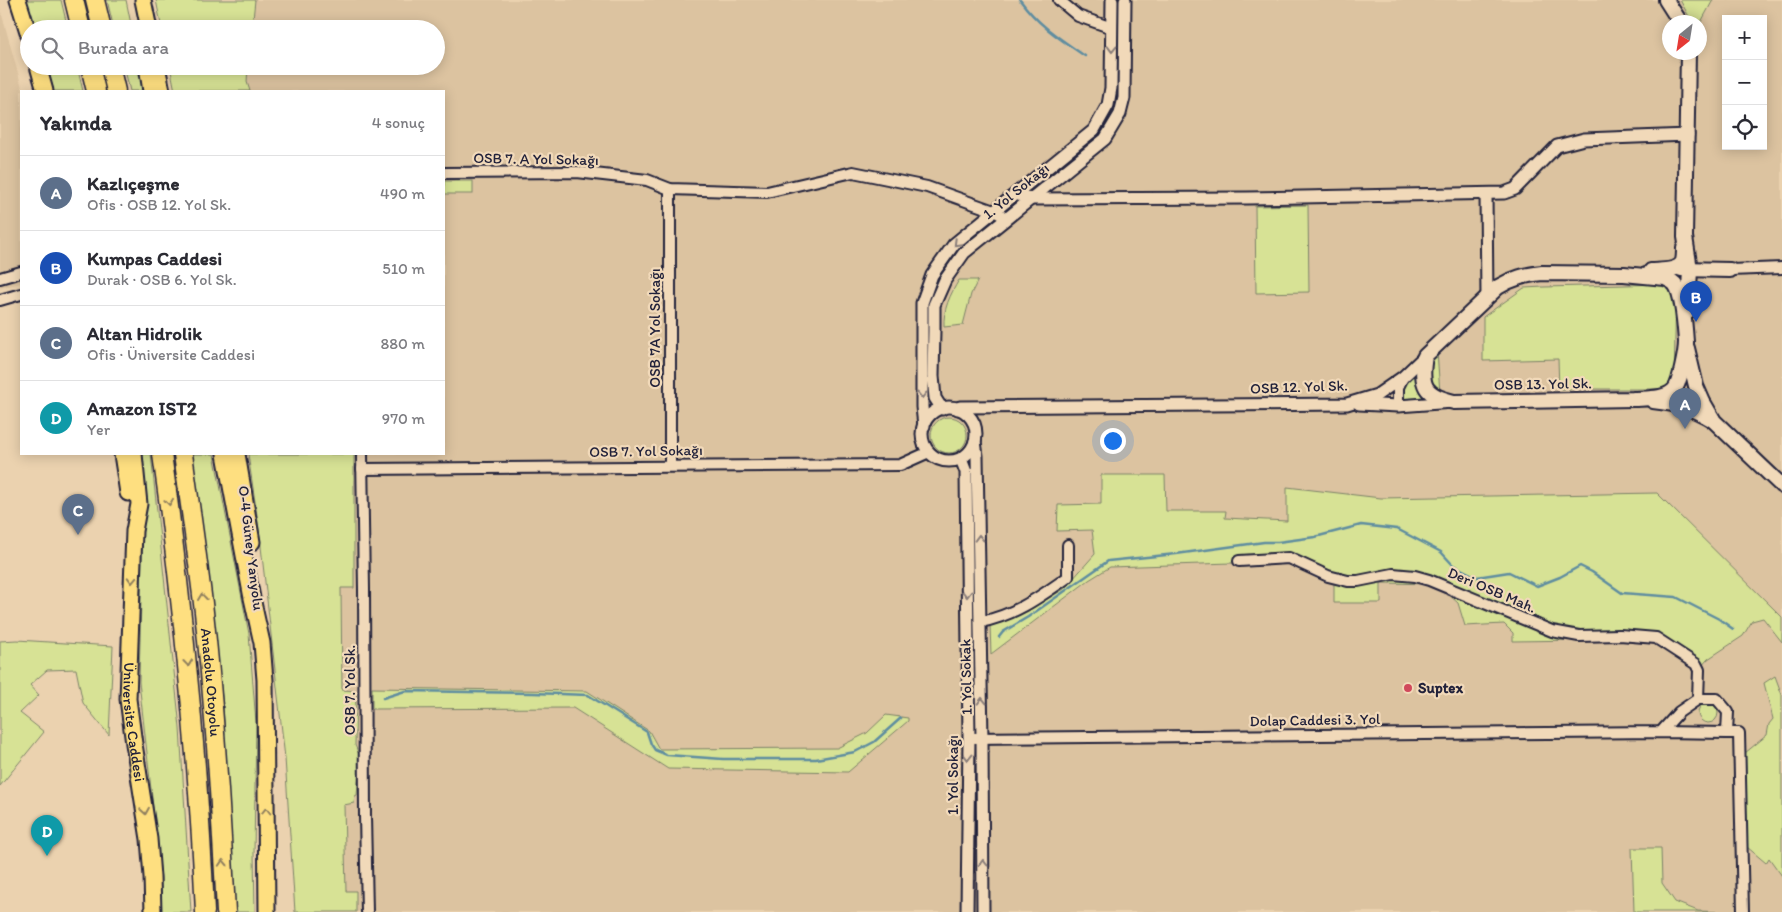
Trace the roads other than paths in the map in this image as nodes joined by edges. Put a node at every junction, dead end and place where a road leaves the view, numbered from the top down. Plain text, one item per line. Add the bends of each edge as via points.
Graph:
1 (18, 0) edge
2 (74, 0) edge
3 (96, 0) edge
4 (142, 0) edge
5 (1059, 0) edge
6 (1112, 0) edge
7 (1125, 0) edge
8 (1666, 0) edge
9 (1676, 15) edge
10 (24, 20) edge
11 (79, 20) edge
12 (100, 20) edge
13 (143, 20) edge
14 (147, 20) edge
15 (1112, 28) junction
16 (1688, 60) edge
17 (41, 75) edge
18 (92, 75) edge
19 (112, 75) edge
20 (148, 75) edge
21 (159, 75) edge
22 (45, 90) edge
23 (96, 90) edge
24 (116, 90) edge
25 (151, 90) edge
26 (162, 90) edge
27 (1688, 135) junction
28 (445, 173) edge
29 (670, 189) junction
30 (1016, 194) junction
31 (1486, 194) junction
32 (1030, 199) junction
33 (994, 212) junction
34 (1006, 218) junction
35 (1685, 237) junction
36 (1693, 265) junction
37 (1782, 268) edge
38 (1672, 269) junction
39 (1730, 270) junction
40 (20, 272) edge
41 (1624, 274) junction
42 (0, 278) edge
43 (1689, 290) junction
44 (20, 294) edge
45 (1487, 298) junction
46 (0, 300) edge
47 (1686, 343) junction
48 (1425, 356) junction
49 (1403, 377) junction
50 (1633, 399) junction
51 (1454, 402) junction
52 (1347, 404) junction
53 (1398, 406) junction
54 (990, 407) junction
55 (942, 409) junction
56 (958, 409) junction
57 (972, 421) junction
58 (1714, 421) junction
59 (924, 426) junction
60 (975, 442) junction
61 (928, 452) junction
62 (122, 455) edge
63 (134, 455) edge
64 (162, 455) edge
65 (182, 455) edge
66 (225, 455) edge
67 (237, 455) edge
68 (362, 455) edge
69 (961, 459) junction
70 (670, 466) junction
71 (362, 468) junction
72 (1782, 486) edge
73 (134, 531) junction
74 (1068, 545) dead end
75 (1239, 561) dead end
76 (980, 622) junction
77 (262, 643) junction
78 (1698, 699) junction
79 (1661, 732) junction
80 (1727, 733) junction
81 (968, 738) junction
82 (982, 738) junction
83 (152, 912) edge
84 (205, 912) edge
85 (226, 912) edge
86 (267, 912) edge
87 (367, 912) edge
88 (967, 912) edge
89 (983, 912) edge
90 (1742, 912) edge

1 - 10 main road
2 - 11 highway
3 - 12 highway
4 - 13 main road
4 - 14 main road
5 - 15 street via 1078,16
6 - 15 street
7 - 32 street, 1. Yol Sokağı via 1124,98 1120,114 1105,139
8 - 9 main road
15 -> 30 street via 1111,88 1108,105 1094,130
16 - 27 main road
17 - 22 main road
18 - 23 highway
19 - 24 highway
20 - 25 main road
21 - 26 main road
27 - 31 street via 1584,139 1557,146 1514,189
27 - 35 main road
28 - 29 street, OSB 7. A Yol Sokağı via 577,172 647,180
29 - 33 street, OSB 7. A Yol Sokağı via 767,192 853,172 926,187
29 - 70 street, OSB 7A Yol Sokağı
30 - 32 street
30 - 33 street
31 - 32 street
31 - 45 street
32 - 34 street, 1. Yol Sokağı
33 - 34 street, OSB 7. A Yol Sokağı
33 -> 59 street via 954,244 932,275 922,302
34 - 55 street, 1. Yol Sokağı via 964,253 945,280 934,305 935,398
35 - 36 main road
35 - 38 main road via 1683,261
36 - 38 main road
36 - 39 main road
36 - 43 main road
37 - 39 street
38 - 41 main road
39 - 43 main road via 1698,277
40 - 42 street
41 - 45 main road, OSB 12. Yol Sk. via 1524,275 1509,280
41 - 47 main road via 1672,281 1681,300
43 - 47 main road
44 - 46 street
45 - 48 main road, OSB 12. Yol Sk.
47 - 50 main road via 1680,379 1674,391 1659,397
47 - 58 main road via 1696,386
48 - 49 street, OSB 12. Yol Sk.
48 - 51 main road via 1426,389 1437,398
49 - 52 street, OSB 12. Yol Sk. via 1371,398
49 - 53 street via 1398,387
50 - 51 main road, OSB 13. Yol Sk.
50 - 58 main road via 1677,404
51 - 53 street
52 - 53 street
52 - 54 street, OSB 12. Yol Sk.
54 - 56 street, OSB 12. Yol Sk.
54 - 57 street
55 - 56 street
55 - 59 street via 934,412
56 - 57 street
57 - 60 street
58 - 72 main road
59 - 61 street via 922,435
60 - 69 street
76 -> 60 street, 1. Yol Sokak
61 - 69 street via 944,461
61 - 70 street, OSB 7. Yol Sokağı via 900,464
62 - 73 main road
63 - 73 main road via 139,504
64 -> 84 highway, Anadolu Otoyolu via 190,678
85 -> 65 highway, Anadolu Otoyolu via 211,686
66 - 77 main road
67 - 77 main road, O-4 Güney Yanyolu via 252,543
68 - 71 street
69 -> 81 street, 1. Yol Sokağı via 966,472
70 - 71 street, OSB 7. Yol Sokağı
71 - 87 street, OSB 7. Yol Sk.
73 -> 83 main road, Üniversite Caddesi via 128,699 149,839
74 - 76 street via 1068,577 1027,605
75 - 78 street, Deri OSB Mah. via 1289,558 1328,576 1348,581 1393,574 1415,576 1552,631 1579,636 1651,636 1696,664 1699,670
82 -> 76 street, 1. Yol Sokak
86 -> 77 main road
78 - 79 street via 1679,712
78 - 80 street via 1717,699 1728,712
79 - 80 street, Dolap Caddesi 3. Yol
79 - 82 street, Dolap Caddesi 3. Yol
80 - 90 street via 1739,733
81 - 82 street, Dolap Caddesi 3. Yol
81 -> 88 street, 1. Yol Sokağı
89 -> 82 street, 1. Yol Sokak

